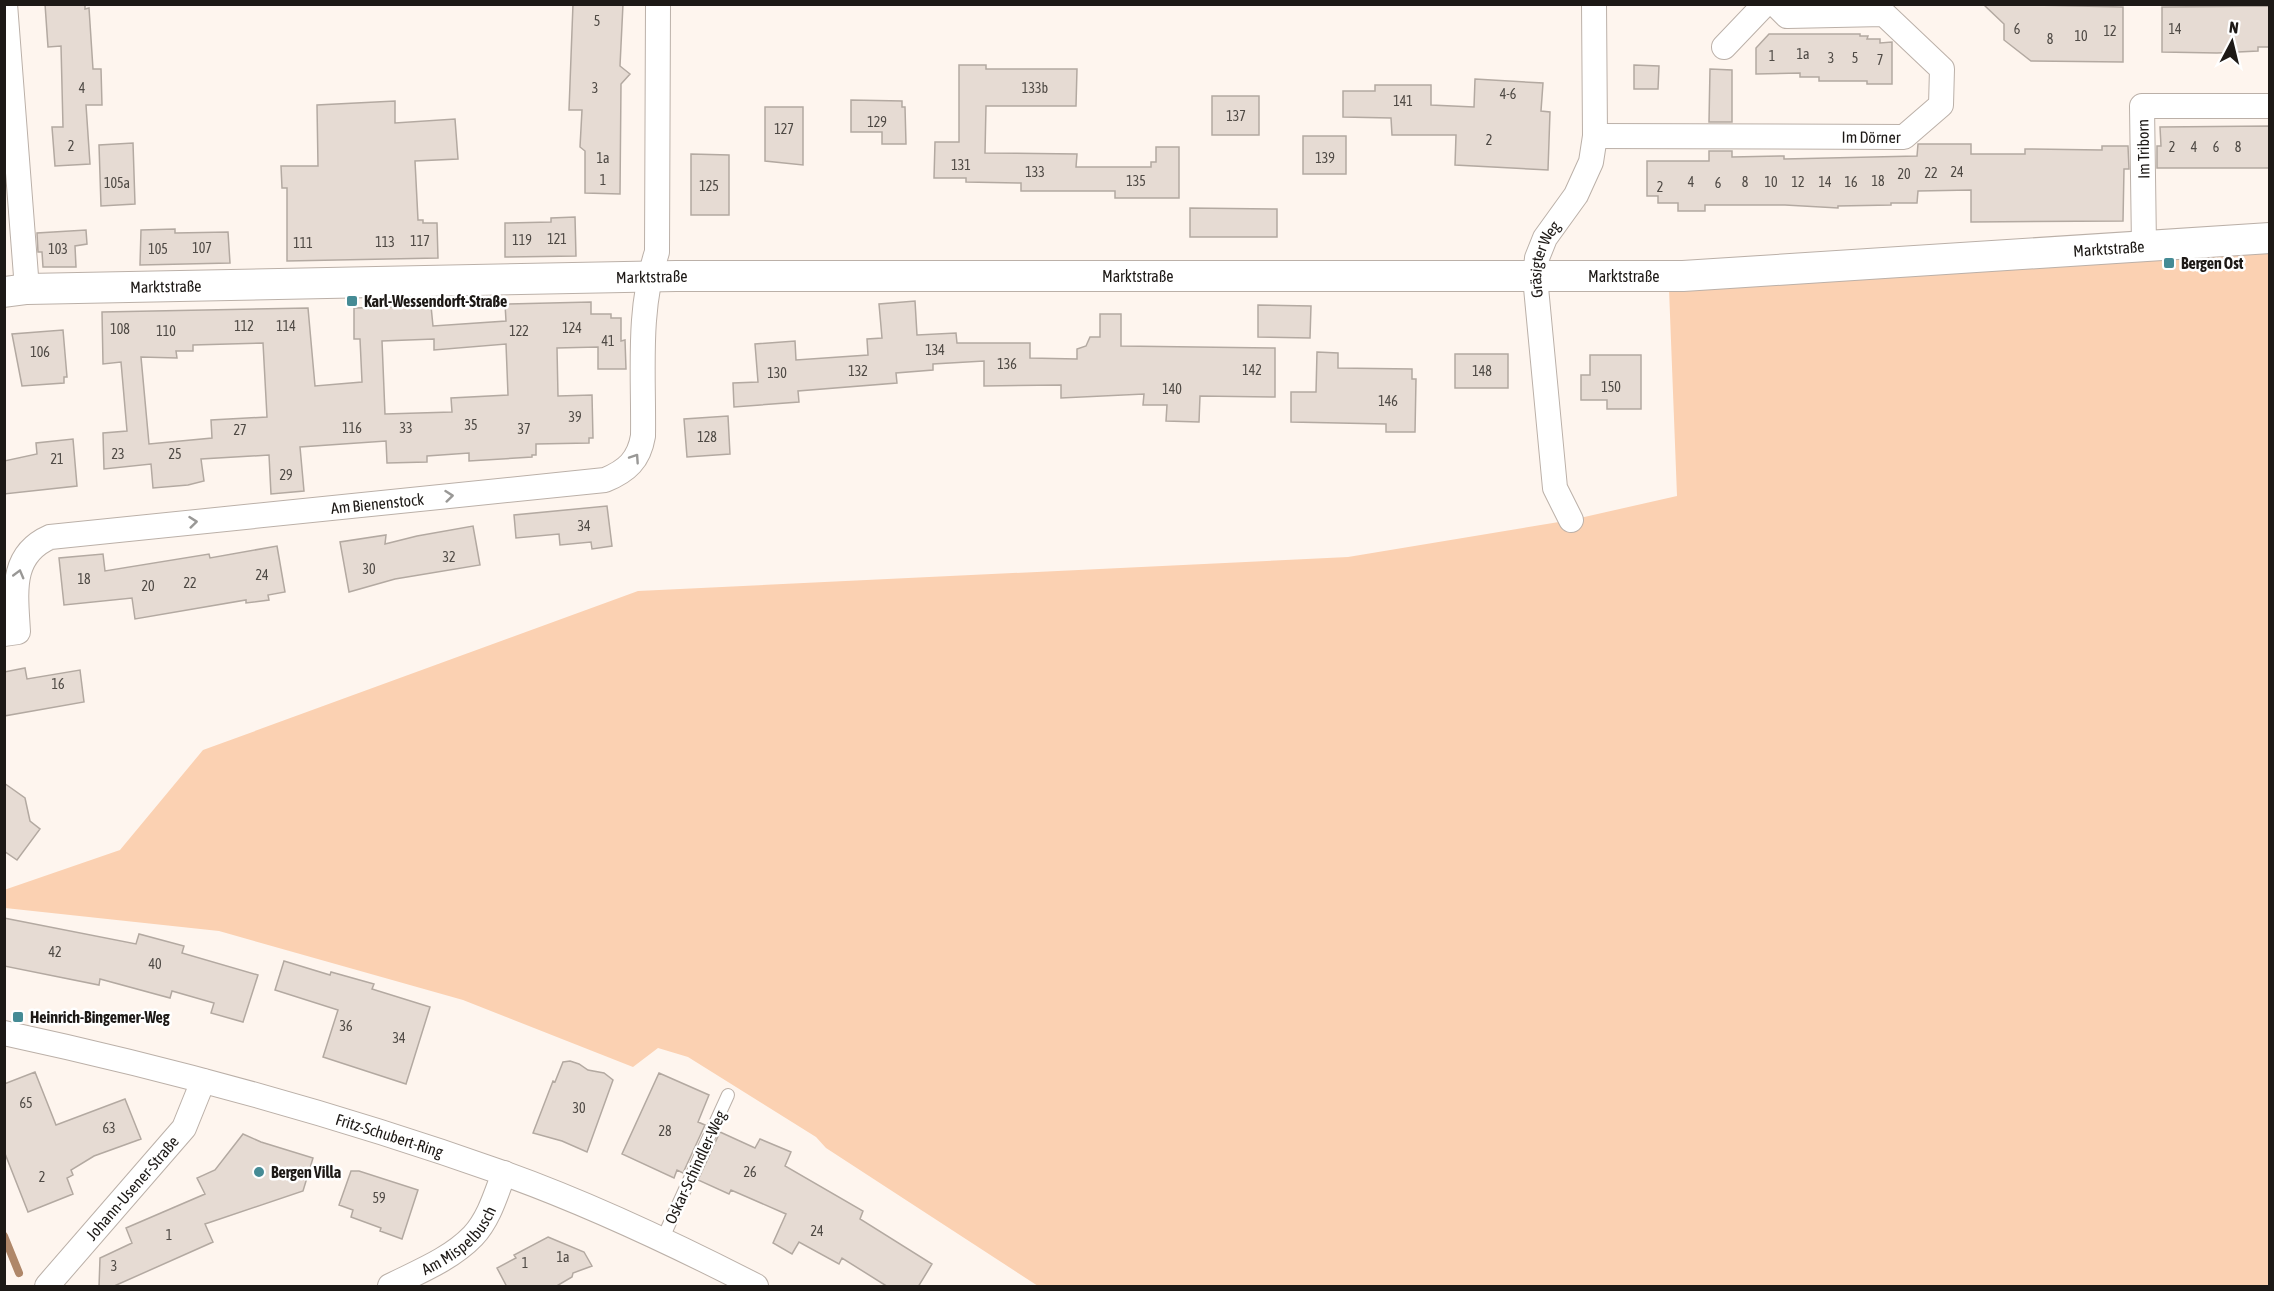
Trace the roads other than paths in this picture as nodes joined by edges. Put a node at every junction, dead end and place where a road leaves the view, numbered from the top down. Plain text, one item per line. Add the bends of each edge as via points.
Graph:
1 (5, 4) edge
2 (658, 4) edge
3 (1594, 4) edge
4 (1765, 4) edge
5 (1774, 4) edge
6 (1724, 47) dead end
7 (2270, 106) edge
8 (1595, 136) junction
9 (2270, 238) edge
10 (2144, 246) junction
11 (648, 277) junction
12 (1535, 277) junction
13 (16, 291) edge
14 (1571, 520) dead end
15 (4, 634) edge
16 (4, 1033) edge
17 (203, 1081) junction
18 (728, 1095) dead end
19 (504, 1173) junction
20 (662, 1240) junction
21 (47, 1287) edge
22 (390, 1287) edge
23 (756, 1287) edge

1 - 13 street
2 - 11 street via 657,252
3 - 8 street, Gräsigter Weg
4 - 6 street
5 - 8 street, Im Dörner via 1787,16 1884,14 1942,69 1941,105 1904,137
7 - 10 street, Im Triborn via 2142,106
8 - 12 street, Gräsigter Weg via 1588,171 1545,238
9 - 10 street, Marktstraße
10 - 12 street, Marktstraße via 1683,276
11 - 12 street, Marktstraße
11 - 13 street, Marktstraße
15 -> 11 street, Am Bienenstock via 18,632 16,583 22,562 29,549 50,537 605,480 620,474 641,450 643,436
12 - 14 street, Gräsigter Weg via 1555,488
16 - 17 street, Fritz-Schubert-Ring
17 - 19 street, Fritz-Schubert-Ring
17 - 21 street, Johann-Usener-Straße via 184,1128
18 - 20 lane, Oskar-Schindler-Weg
19 - 20 street, Fritz-Schubert-Ring
19 - 22 street, Am Mispelbusch via 491,1208 474,1235 453,1253
20 - 23 street, Fritz-Schubert-Ring

